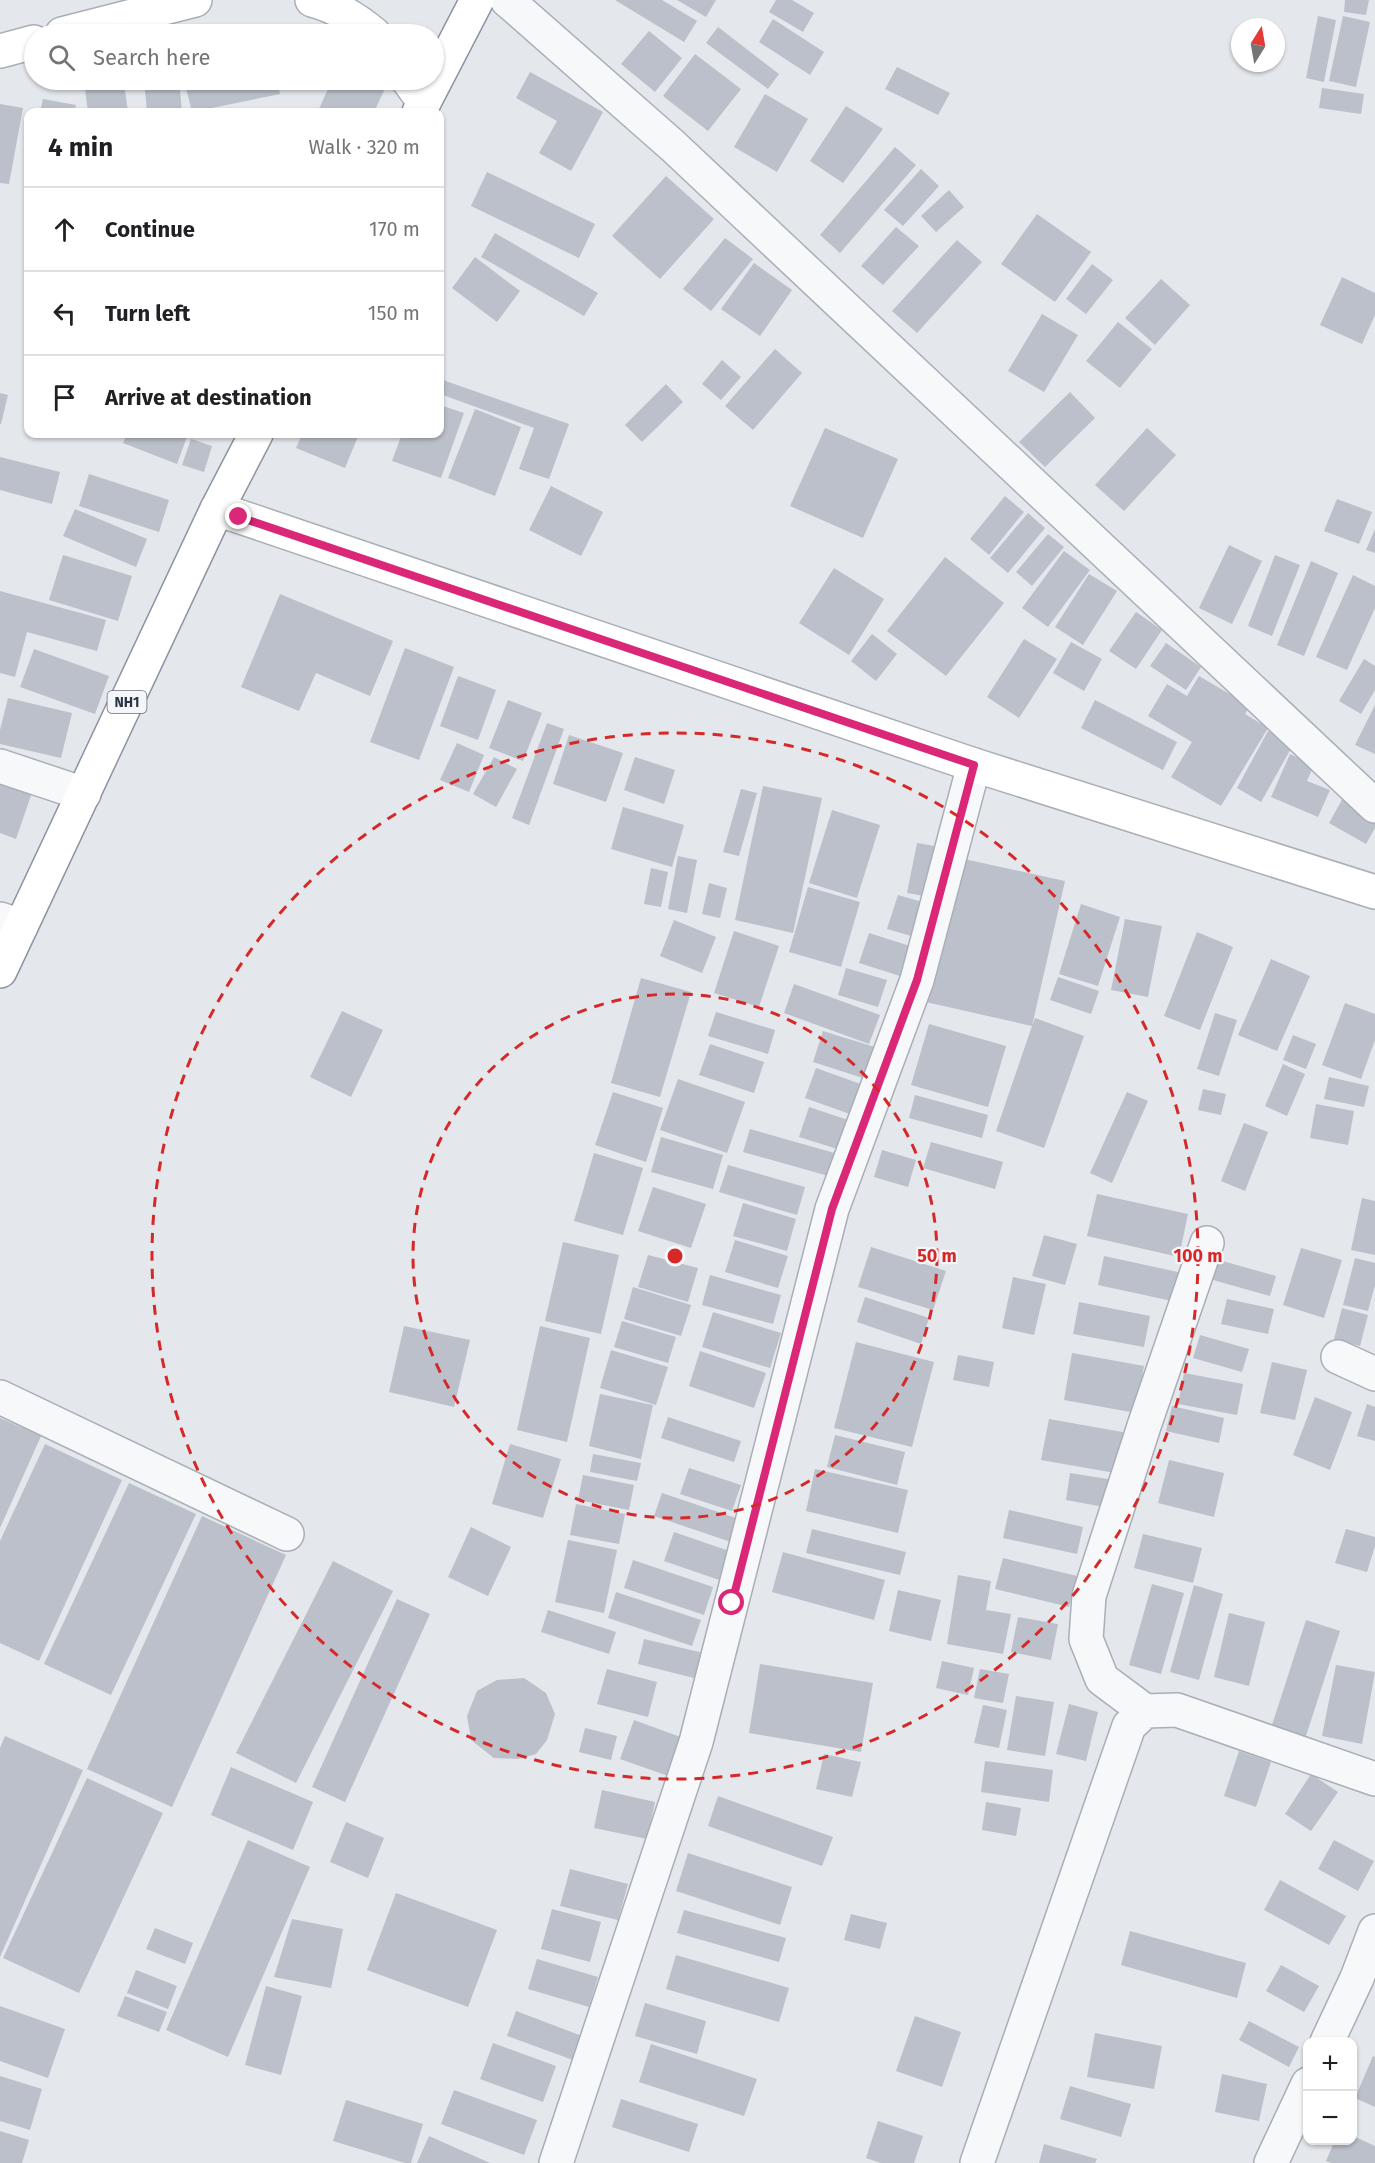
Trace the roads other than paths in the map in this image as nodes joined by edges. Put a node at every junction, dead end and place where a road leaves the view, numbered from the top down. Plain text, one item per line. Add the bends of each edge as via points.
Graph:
1 (195, 0) edge
2 (312, 0) edge
3 (477, 0) edge
4 (507, 0) edge
5 (101, 24) edge
6 (362, 24) edge
7 (24, 45) edge
8 (0, 51) edge
9 (444, 54) edge
10 (254, 438) edge
11 (217, 509) junction
12 (974, 765) junction
13 (0, 766) edge
14 (84, 794) junction
15 (1375, 806) edge
16 (1375, 891) edge
17 (10, 922) edge
18 (0, 971) edge
19 (1207, 1243) dead end
20 (1338, 1358) dead end
21 (1375, 1374) edge
22 (0, 1397) edge
23 (287, 1534) dead end
24 (1145, 1711) junction
25 (1375, 1779) edge
26 (1375, 1931) edge
27 (1329, 2037) edge
28 (1305, 2091) edge
29 (556, 2163) edge
30 (977, 2163) edge
31 (1271, 2163) edge

1 - 5 main road
2 - 6 main road
3 - 9 main road
4 - 15 street via 673,146
7 - 8 main road
10 - 11 main road, NH1
11 - 12 main road
11 - 14 main road, NH1
12 - 16 main road
12 - 29 street via 917,980 832,1209 696,1742
13 - 14 street
14 - 17 main road, NH1
17 - 18 main road, NH1
19 - 24 street via 1089,1596 1086,1639 1102,1679
20 - 21 street
22 - 23 street
24 - 25 street via 1177,1710
24 - 30 street via 1129,1726
26 - 27 street
28 - 31 street

